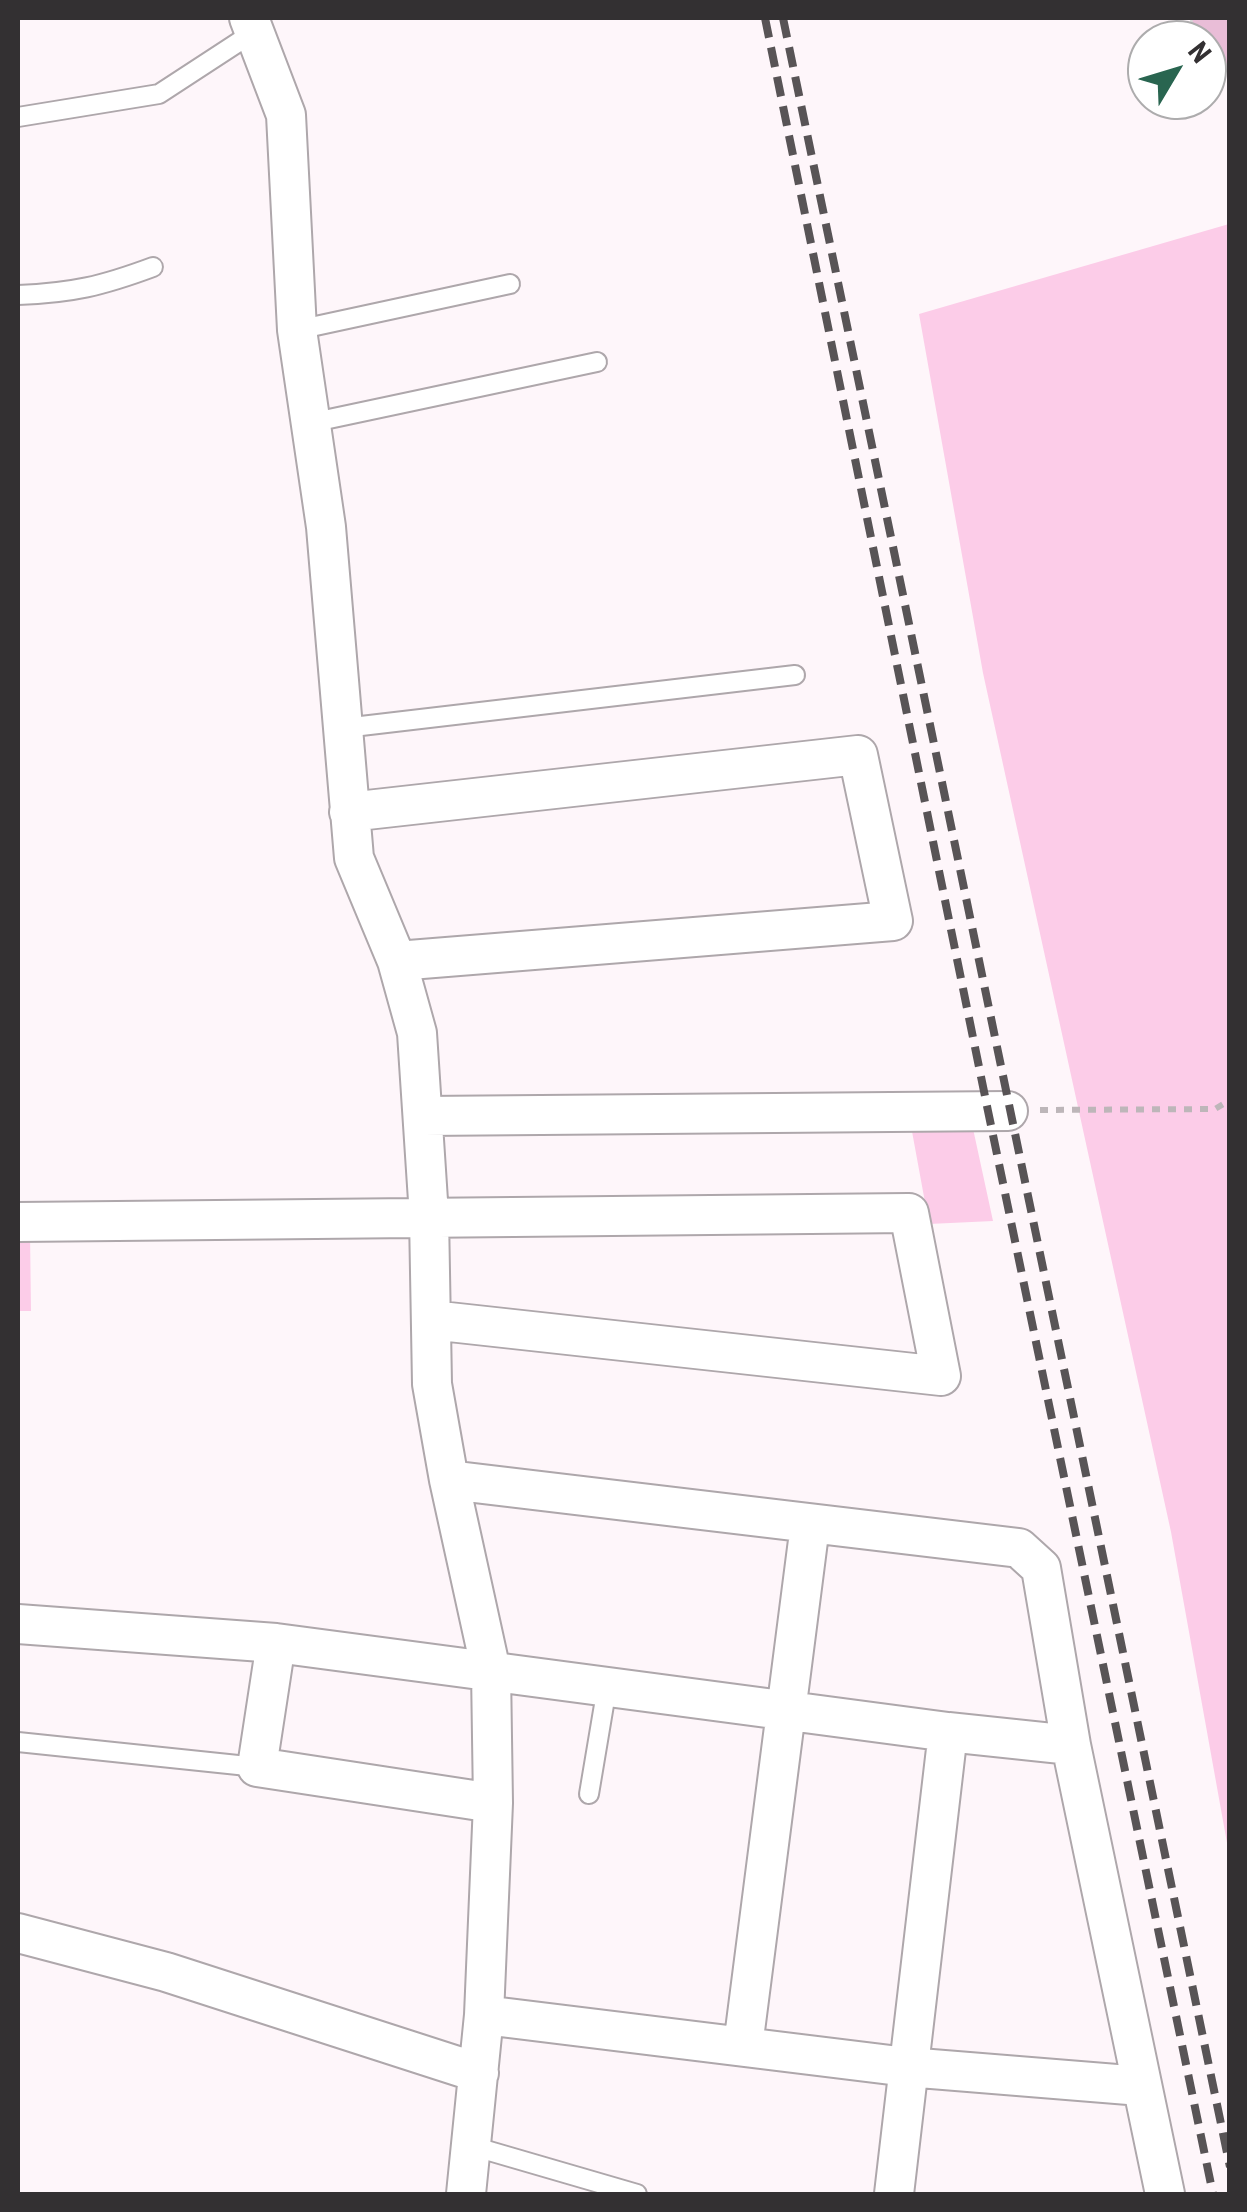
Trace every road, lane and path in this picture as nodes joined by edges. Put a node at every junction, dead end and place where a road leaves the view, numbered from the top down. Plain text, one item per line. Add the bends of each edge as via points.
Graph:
1 (1220, 18) edge
2 (252, 25) edge
3 (1230, 36) edge
4 (18, 118) edge
5 (153, 267) dead end
6 (510, 284) dead end
7 (18, 295) edge
8 (297, 330) junction
9 (598, 362) dead end
10 (310, 424) junction
11 (795, 675) dead end
12 (344, 728) junction
13 (349, 812) junction
14 (397, 961) junction
15 (1230, 1100) edge
16 (1008, 1110) joint
17 (424, 1116) junction
18 (429, 1216) junction
19 (18, 1222) edge
20 (430, 1320) junction
21 (449, 1480) junction
22 (810, 1525) junction
23 (18, 1624) edge
24 (276, 1643) junction
25 (491, 1671) junction
26 (608, 1687) junction
27 (784, 1711) junction
28 (948, 1732) junction
29 (18, 1742) edge
30 (1071, 1745) junction
31 (258, 1767) junction
32 (589, 1794) dead end
33 (493, 1803) junction
34 (18, 1933) edge
35 (484, 2016) junction
36 (743, 2046) junction
37 (907, 2066) junction
38 (479, 2073) junction
39 (1141, 2086) junction
40 (472, 2146) junction
41 (466, 2194) edge
42 (637, 2194) edge
43 (894, 2194) edge
44 (1165, 2194) edge

1 - 3 main road
2 - 4 lane via 159,94
2 - 8 street via 286,116
5 - 7 lane via 101,287
6 - 8 lane
8 - 10 street
9 - 10 lane
10 - 12 street
11 - 12 lane
12 - 13 street
13 - 14 street via 354,858
13 - 14 street via 858,755 893,921
14 - 17 street via 417,1033
15 - 16 path via 1215,1108
16 - 17 street
17 - 18 street
18 - 19 street
18 - 20 street
18 - 20 street via 909,1213 941,1376
20 - 21 street via 432,1384
21 - 22 street
21 - 25 street
22 - 27 street
22 - 30 street via 1020,1548 1041,1568
23 - 24 street
24 - 25 street
24 - 31 street
25 - 26 street
25 - 33 street
26 - 27 street
26 - 32 lane
27 - 28 street
27 - 36 street
28 - 30 street
28 - 37 street
29 - 31 lane
30 - 39 street
31 - 33 street
33 - 35 street
34 - 38 street via 166,1972
35 - 36 street
35 - 38 street
36 - 37 street
37 - 39 street
37 - 43 street
38 - 40 street
39 - 44 street
40 - 41 street
40 - 42 lane

